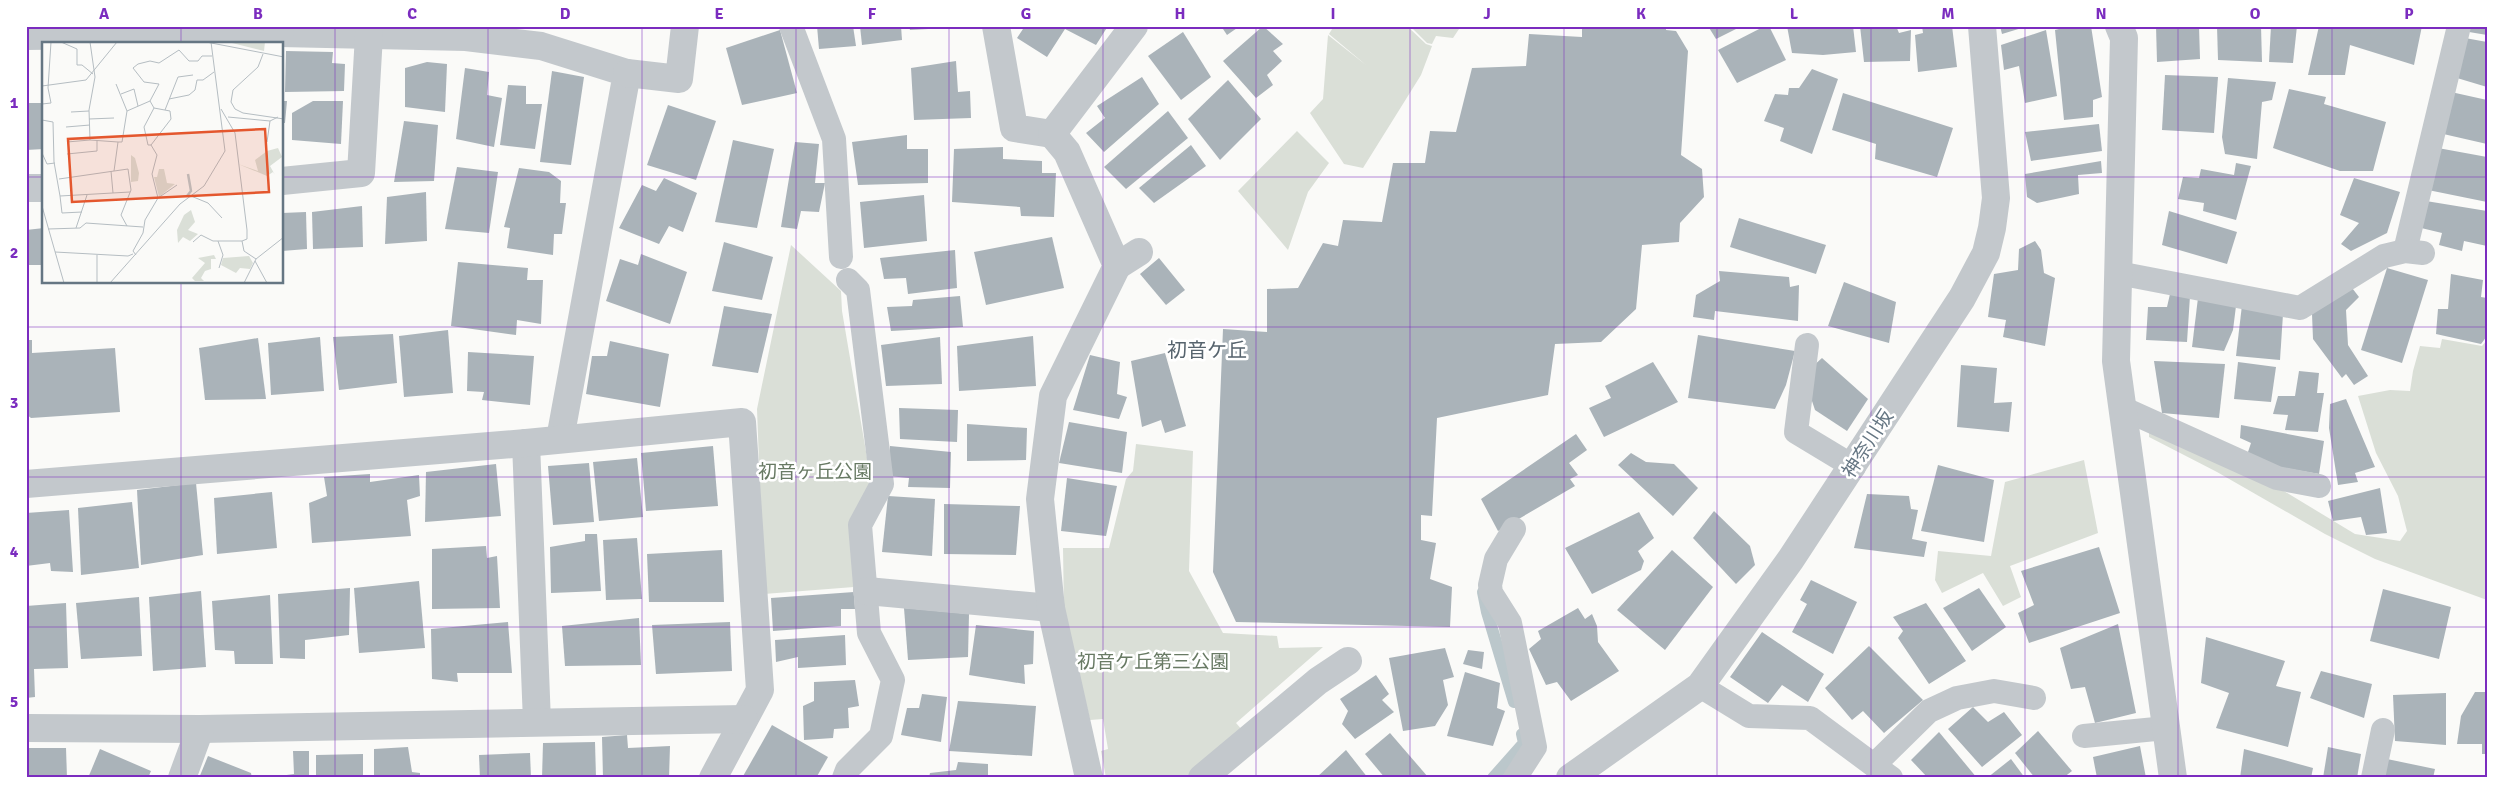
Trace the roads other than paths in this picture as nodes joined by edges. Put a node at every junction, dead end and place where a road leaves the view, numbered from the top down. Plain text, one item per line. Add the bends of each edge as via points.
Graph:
1 (685, 26) edge
2 (791, 26) edge
3 (996, 26) edge
4 (1134, 26) edge
5 (1982, 26) edge
6 (2119, 26) edge
7 (2459, 26) edge
8 (280, 29) edge
9 (369, 34) junction
10 (26, 36) edge
11 (627, 73) junction
12 (1052, 134) junction
13 (284, 181) edge
14 (26, 188) edge
15 (42, 188) edge
16 (841, 257) dead end
17 (2118, 273) junction
18 (848, 280) dead end
19 (1807, 345) dead end
20 (2122, 408) junction
21 (560, 439) junction
22 (526, 443) junction
23 (1854, 467) junction
24 (26, 484) edge
25 (2319, 486) dead end
26 (1514, 529) dead end
27 (867, 591) junction
28 (1051, 608) junction
29 (1348, 661) dead end
30 (1700, 686) junction
31 (2034, 698) dead end
32 (744, 719) junction
33 (537, 722) junction
34 (26, 728) edge
35 (2166, 728) junction
36 (200, 729) junction
37 (2383, 730) dead end
38 (2084, 736) dead end
39 (1883, 771) edge
40 (182, 778) edge
41 (713, 778) edge
42 (844, 778) edge
43 (1089, 778) edge
44 (1202, 778) edge
45 (1515, 778) edge
46 (1570, 778) edge
47 (2172, 778) edge
48 (2373, 778) edge

1 - 11 street via 679,79
2 - 16 lane via 834,139
3 - 12 street via 1014,128
4 - 12 street
5 - 23 street, 神奈川坂 via 1996,198 1986,253 1962,298
6 - 17 street via 2124,38
7 - 17 lane via 2414,252 2384,256 2300,308
8 - 9 street
8 - 10 street
9 - 11 street via 466,37 541,46
9 - 13 street via 362,173
11 - 21 street
12 - 28 street via 1067,152 1128,259 1053,396 1040,499
14 - 15 street
17 - 20 street via 2116,361
18 - 27 lane via 858,290 882,484 860,525
19 - 23 lane via 1796,432
20 - 25 lane via 2277,478
20 - 35 street
21 - 22 street
21 - 32 street via 742,422 760,690
22 - 24 street
22 - 33 street
23 - 30 street, 神奈川坂
26 - 45 lane via 1496,560 1490,585 1491,593 1510,623 1535,747
27 - 28 street
27 - 42 lane via 870,633 893,680 881,736 847,770
28 - 43 street
29 - 44 street via 1318,681
30 - 39 lane via 1749,716 1810,718
30 - 46 street, 神奈川坂
31 - 39 lane via 1994,692 1957,698 1929,711
32 - 33 street
32 - 41 street
33 - 36 street
34 - 36 street
35 - 38 lane
35 - 47 street
36 - 40 street
37 - 48 lane

